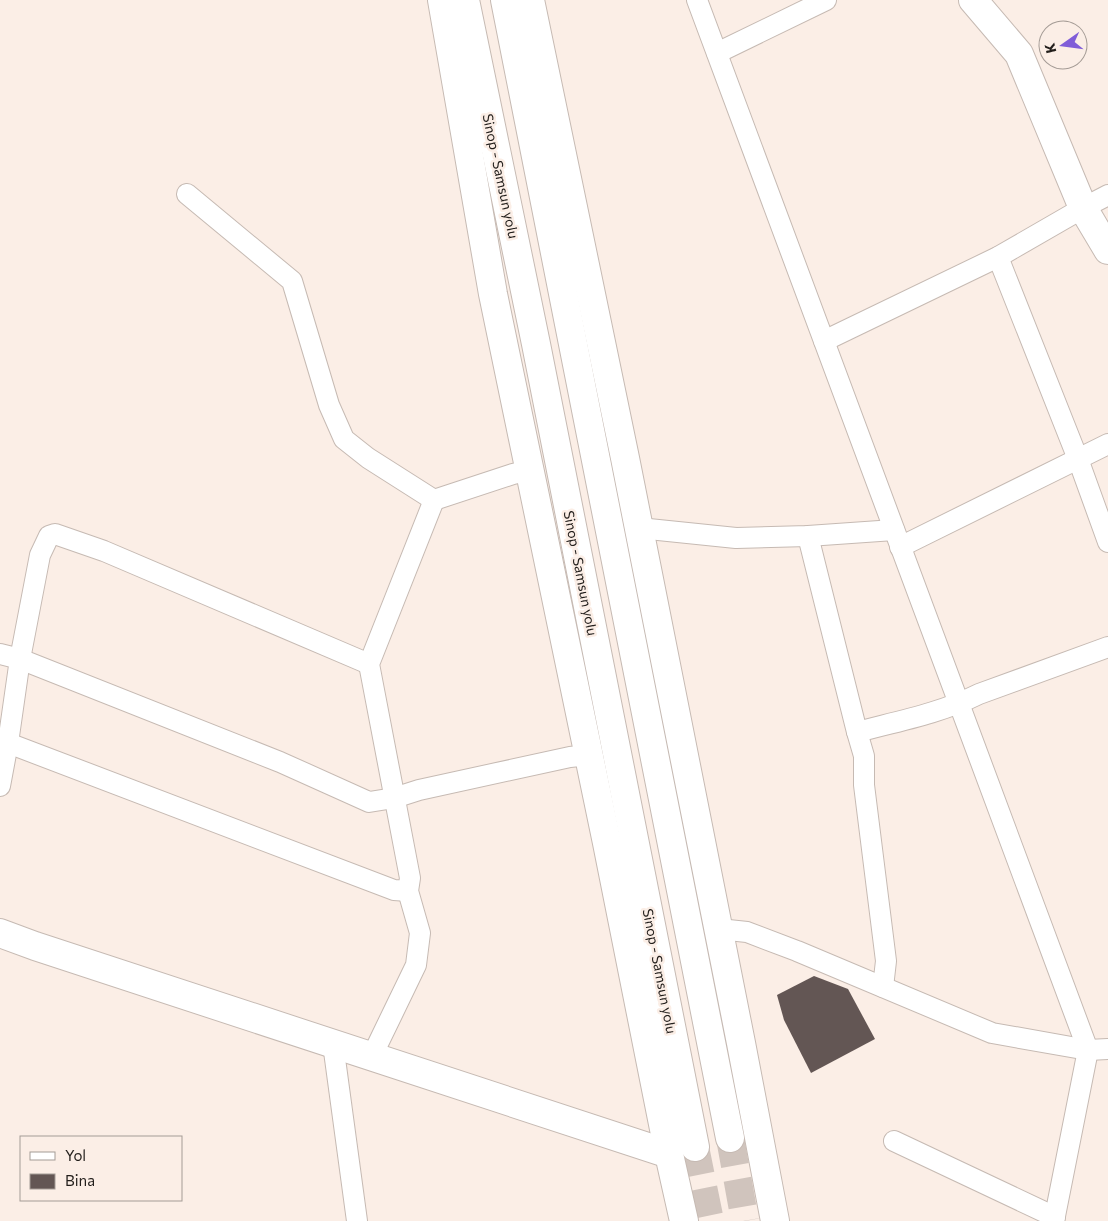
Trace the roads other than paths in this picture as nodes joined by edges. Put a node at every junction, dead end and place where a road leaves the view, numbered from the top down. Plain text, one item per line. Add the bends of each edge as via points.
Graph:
1 (442, 0) edge
2 (466, 0) edge
3 (505, 0) edge
4 (530, 0) edge
5 (697, 0) edge
6 (826, 0) edge
7 (973, 0) edge
8 (717, 53) junction
9 (187, 194) dead end
10 (1108, 195) edge
11 (1083, 208) junction
12 (1108, 250) edge
13 (998, 257) junction
14 (824, 341) junction
15 (1108, 444) edge
16 (1078, 459) junction
17 (530, 470) junction
18 (434, 500) junction
19 (639, 528) junction
20 (808, 536) junction
21 (897, 538) junction
22 (1108, 542) edge
23 (1108, 647) edge
24 (0, 654) edge
25 (20, 659) junction
26 (368, 664) junction
27 (959, 704) junction
28 (858, 732) junction
29 (8, 743) junction
30 (589, 755) junction
31 (0, 786) edge
32 (394, 798) junction
33 (408, 891) junction
34 (719, 929) junction
35 (0, 932) edge
36 (883, 987) junction
37 (334, 1044) junction
38 (1108, 1049) edge
39 (1088, 1050) junction
40 (372, 1056) junction
41 (730, 1138) tunnel mouth
42 (894, 1141) dead end
43 (695, 1147) tunnel mouth
44 (669, 1154) junction
45 (675, 1180) junction
46 (767, 1182) junction
47 (1055, 1219) edge
48 (357, 1221) edge
49 (684, 1221) edge
50 (692, 1221) edge
51 (761, 1221) edge
52 (774, 1221) edge

1 - 17 main road via 493,294
2 - 43 main road, Sinop - Samsun yolu
3 - 41 main road
4 - 19 main road
5 - 8 street
6 - 8 street
7 - 11 main road via 1019,54
8 - 14 street
9 - 18 street via 292,281 329,406 344,439
10 - 11 street
11 - 12 main road
11 - 13 street
13 - 14 street
13 - 16 street
14 - 21 street
15 - 16 street
16 - 21 street
16 - 22 street
17 - 18 street
17 - 30 main road
18 - 26 street
19 - 20 street via 736,538
19 - 34 main road
20 - 21 street
20 - 28 street
21 - 27 street
23 - 27 street
24 - 25 street
25 - 26 street via 40,555 49,536 55,534 104,551
25 - 29 street
25 - 32 street via 280,762 369,802
26 - 32 street
27 - 28 street
27 - 39 street
28 - 36 street via 864,756 864,785 886,961
29 - 31 street
29 - 33 street via 394,890
30 - 32 street via 570,756
30 - 44 main road
32 - 33 street via 410,878
33 - 40 street via 420,933 416,965
34 - 36 street via 747,932
34 - 46 main road
35 - 37 main road
36 - 39 street via 992,1033
37 - 40 main road
37 - 48 street
38 - 39 street
39 - 47 street
40 - 44 main road
42 - 47 street
44 - 45 main road
45 - 49 main road
45 - 50 main road
46 - 51 main road
46 - 52 main road

